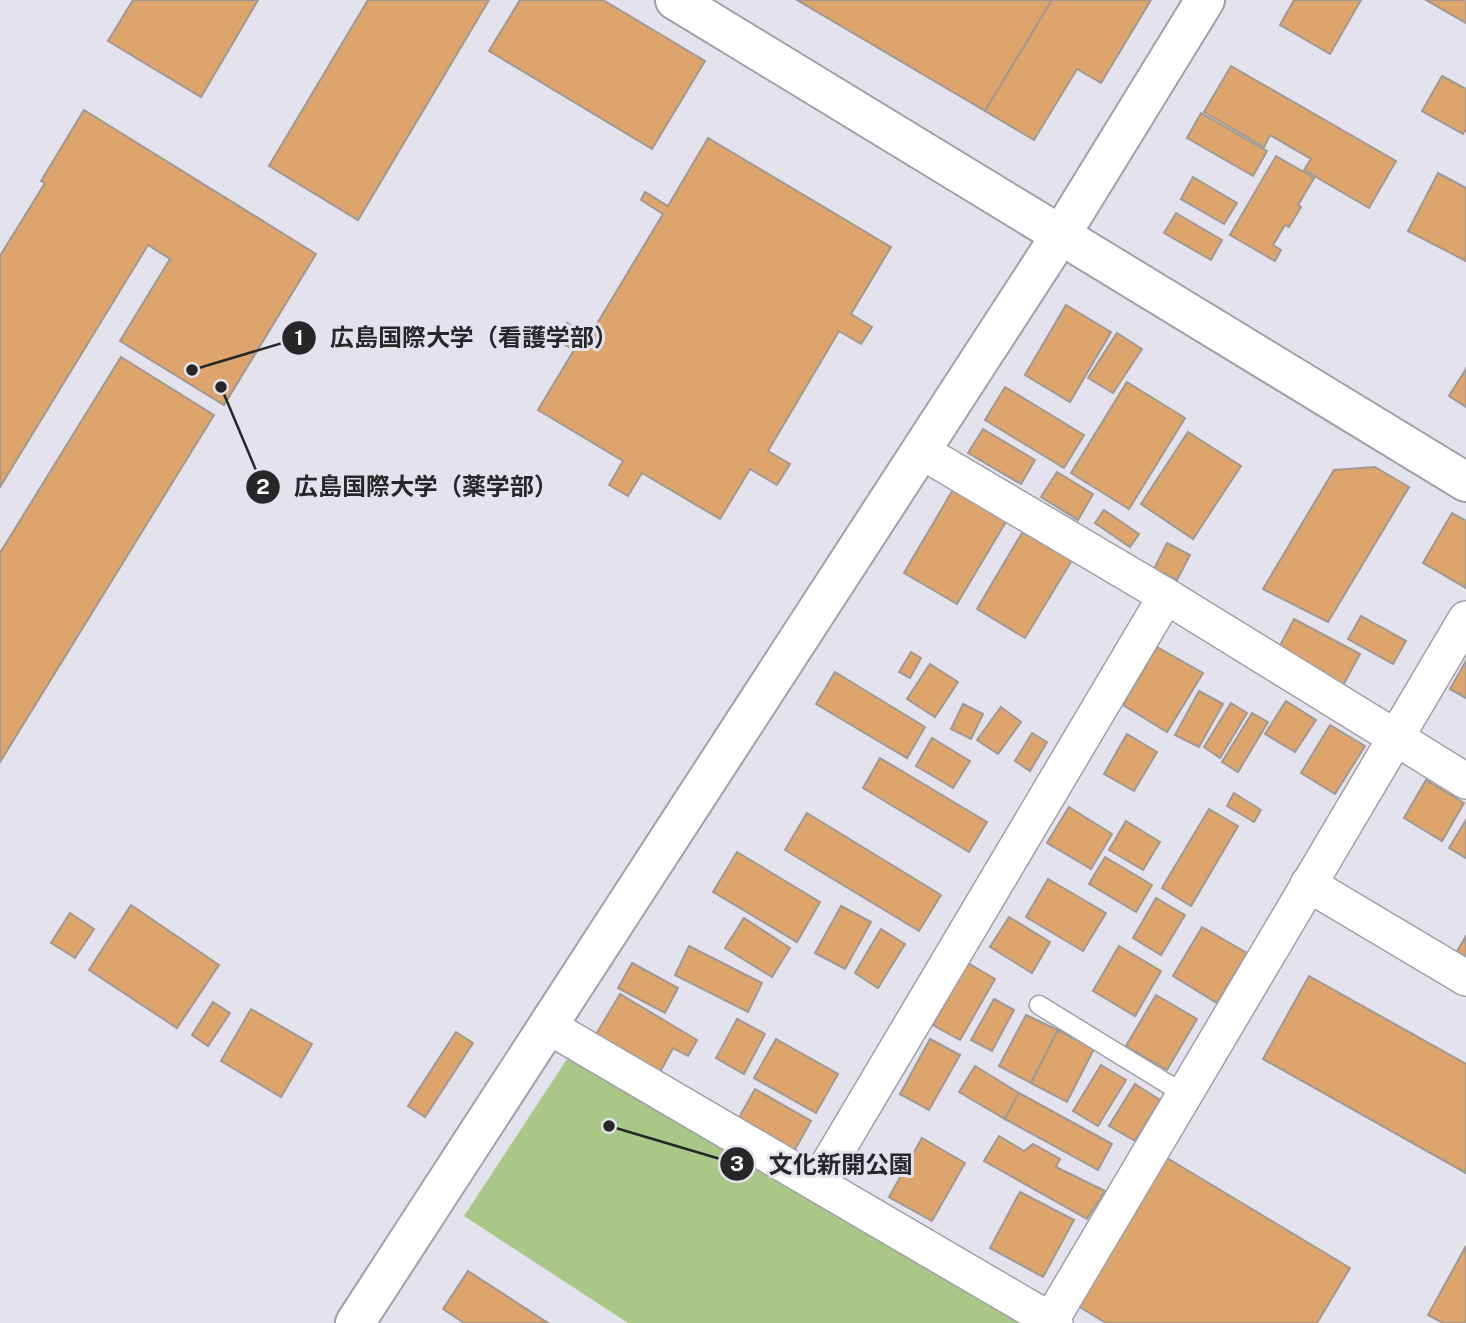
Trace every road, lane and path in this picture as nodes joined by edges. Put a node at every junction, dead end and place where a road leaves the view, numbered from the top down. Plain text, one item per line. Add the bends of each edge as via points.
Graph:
1 (675, 0) edge
2 (1205, 0) edge
3 (1060, 236) junction
4 (921, 451) junction
5 (1466, 482) edge
6 (1166, 596) junction
7 (1466, 619) edge
8 (1395, 736) junction
9 (1466, 781) edge
10 (1308, 884) junction
11 (1466, 978) edge
12 (1039, 1005) dead end
13 (548, 1026) junction
14 (1184, 1094) junction
15 (818, 1182) junction
16 (1053, 1322) edge
17 (355, 1323) edge

1 - 3 street
2 - 3 street
3 - 4 street
3 - 5 street
4 - 6 street
4 - 13 street
6 - 8 street
6 - 15 street
7 - 8 street
8 - 9 street
8 - 10 street
10 - 11 street
10 - 14 street
12 - 14 lane
13 - 15 street
13 - 17 street
14 - 16 street
15 - 16 street

